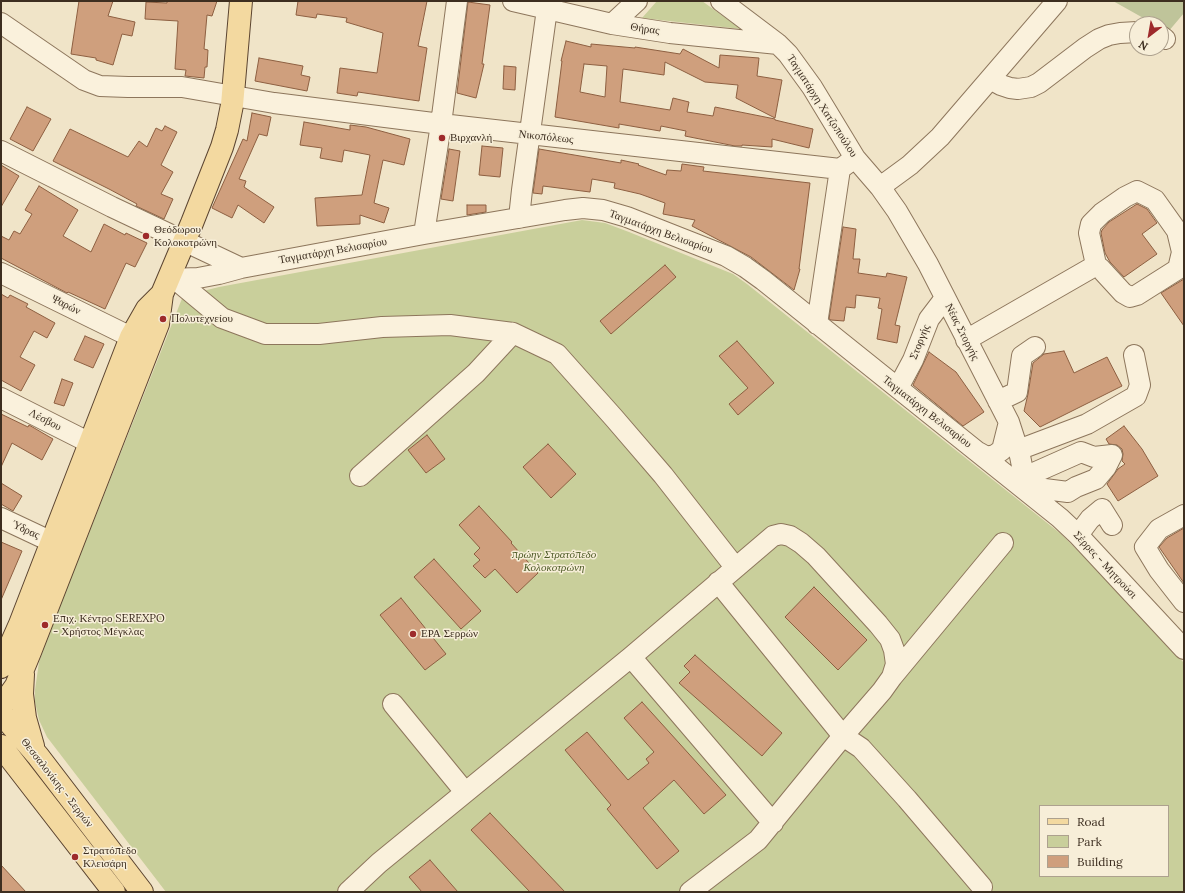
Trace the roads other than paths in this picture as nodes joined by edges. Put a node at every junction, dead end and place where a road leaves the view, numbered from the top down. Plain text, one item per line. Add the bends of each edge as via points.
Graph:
1 (241, 1) edge
2 (457, 1) edge
3 (513, 1) edge
4 (637, 1) edge
5 (721, 1) edge
6 (1057, 1) edge
7 (547, 9) junction
8 (1, 23) edge
9 (612, 24) junction
10 (1129, 32) edge
11 (778, 44) junction
12 (990, 79) junction
13 (233, 96) junction
14 (441, 124) junction
15 (530, 135) junction
16 (1, 151) edge
17 (848, 163) junction
18 (880, 187) junction
19 (519, 218) junction
20 (424, 234) junction
21 (184, 242) junction
22 (1093, 267) junction
23 (241, 268) junction
24 (1, 273) edge
25 (168, 284) junction
26 (944, 298) junction
27 (817, 324) junction
28 (513, 333) junction
29 (131, 337) junction
30 (966, 340) junction
31 (1036, 347) dead end
32 (1134, 354) dead end
33 (898, 388) junction
34 (1, 398) edge
35 (998, 401) junction
36 (1008, 422) junction
37 (90, 443) junction
38 (1018, 450) junction
39 (978, 452) junction
40 (360, 476) dead end
41 (1021, 486) junction
42 (1184, 515) edge
43 (1, 518) edge
44 (1112, 525) dead end
45 (1078, 535) junction
46 (52, 542) junction
47 (1003, 543) dead end
48 (735, 568) junction
49 (718, 582) junction
50 (1184, 602) edge
51 (8, 643) edge
52 (1184, 648) edge
53 (631, 657) junction
54 (1, 668) edge
55 (23, 668) junction
56 (892, 676) junction
57 (393, 704) dead end
58 (1, 706) edge
59 (1, 712) edge
60 (843, 736) junction
61 (1, 746) edge
62 (38, 756) junction
63 (465, 792) junction
64 (773, 823) junction
65 (982, 887) dead end
66 (114, 892) edge
67 (142, 892) edge
68 (348, 892) edge
69 (690, 892) edge

1 - 13 main road
2 - 14 street
3 - 7 street, Θήρας
4 - 9 street
5 - 11 street, Ταγματάρχη Χατζοπούλου
6 - 12 street
7 - 9 street, Θήρας
7 - 15 street
8 - 13 street, Νικοπόλεως via 75,74 94,84 118,87 182,87
9 - 11 street, Θήρας
10 - 12 street via 1099,39 1031,87 1010,88
11 - 17 street, Ταγματάρχη Χατζοπούλου via 796,64
12 - 18 street via 924,154
13 - 14 street, Νικοπόλεως
13 - 21 main road via 222,147
14 - 15 street, Νικοπόλεως
14 - 20 street
15 - 17 street, Νικοπόλεως
15 - 19 street
16 - 21 street
17 - 18 street, Ταγματάρχη Χατζοπούλου
17 - 27 street, Ταγματάρχη Χατζοπούλου
18 - 26 street, Νέας Στοργής via 908,229
19 - 20 street, Ταγματάρχη Βελισαρίου
19 - 27 street, Ταγματάρχη Βελισαρίου via 583,208 603,210 627,217 736,261
20 - 23 street, Ταγματάρχη Βελισαρίου
21 - 23 street
21 - 25 main road
22 - 22 street via 1100,268 1123,293 1130,297 1137,295 1178,269 1182,252 1177,231 1155,200 1137,191 1102,213 1090,224 1089,233 1095,260
22 - 30 street
23 - 25 street, Ταγματάρχη Βελισαρίου
24 - 29 street, Ψαρών
25 - 28 street via 222,318 265,334 319,334 382,327 450,325
25 - 29 main road via 147,309
25 - 55 main road via 158,324
26 - 30 street, Νέας Στοργής
26 - 33 street, Στοργής via 930,319
27 - 33 street, Ταγματάρχη Βελισαρίου
28 - 40 street via 476,373
28 - 48 street via 557,354 670,484
29 - 37 main road
30 - 35 street, Νέας Στοργής
31 - 35 street via 1022,356 1017,392
32 - 38 street via 1140,385 1136,396 1087,424
33 - 39 street, Ταγματάρχη Βελισαρίου
34 - 37 street, Λέσβου
35 - 36 street, Νέας Στοργής
36 - 38 street, Νέας Στοργής
36 - 39 street via 1002,450 987,457
37 - 46 main road
38 - 41 street, Νέας Στοργής via 1022,466
39 - 41 street, Ταγματάρχη Βελισαρίου
41 - 45 street, Σέρρες - Μητρούσι
42 - 50 street via 1160,529 1145,547
43 - 46 street, Ύδρας
44 - 45 street via 1102,509 1090,519
45 - 52 street, Σέρρες - Μητρούσι
46 - 51 main road
47 - 56 street
48 - 49 street
48 - 56 street via 773,536 790,536 802,543 890,640 896,664
49 - 53 street
49 - 60 street
51 - 54 main road
53 - 63 street
53 - 64 street
55 - 58 main road via 14,689
55 - 62 main road via 25,718
56 - 60 street
57 - 63 street
59 - 62 main road, Θεσσαλονίκης - Σερρών
60 - 64 street
60 - 65 street via 861,748
61 - 66 main road, Θεσσαλονίκης - Σερρών
62 - 67 main road, Θεσσαλονίκης - Σερρών
63 - 68 street
64 - 69 street via 758,840

